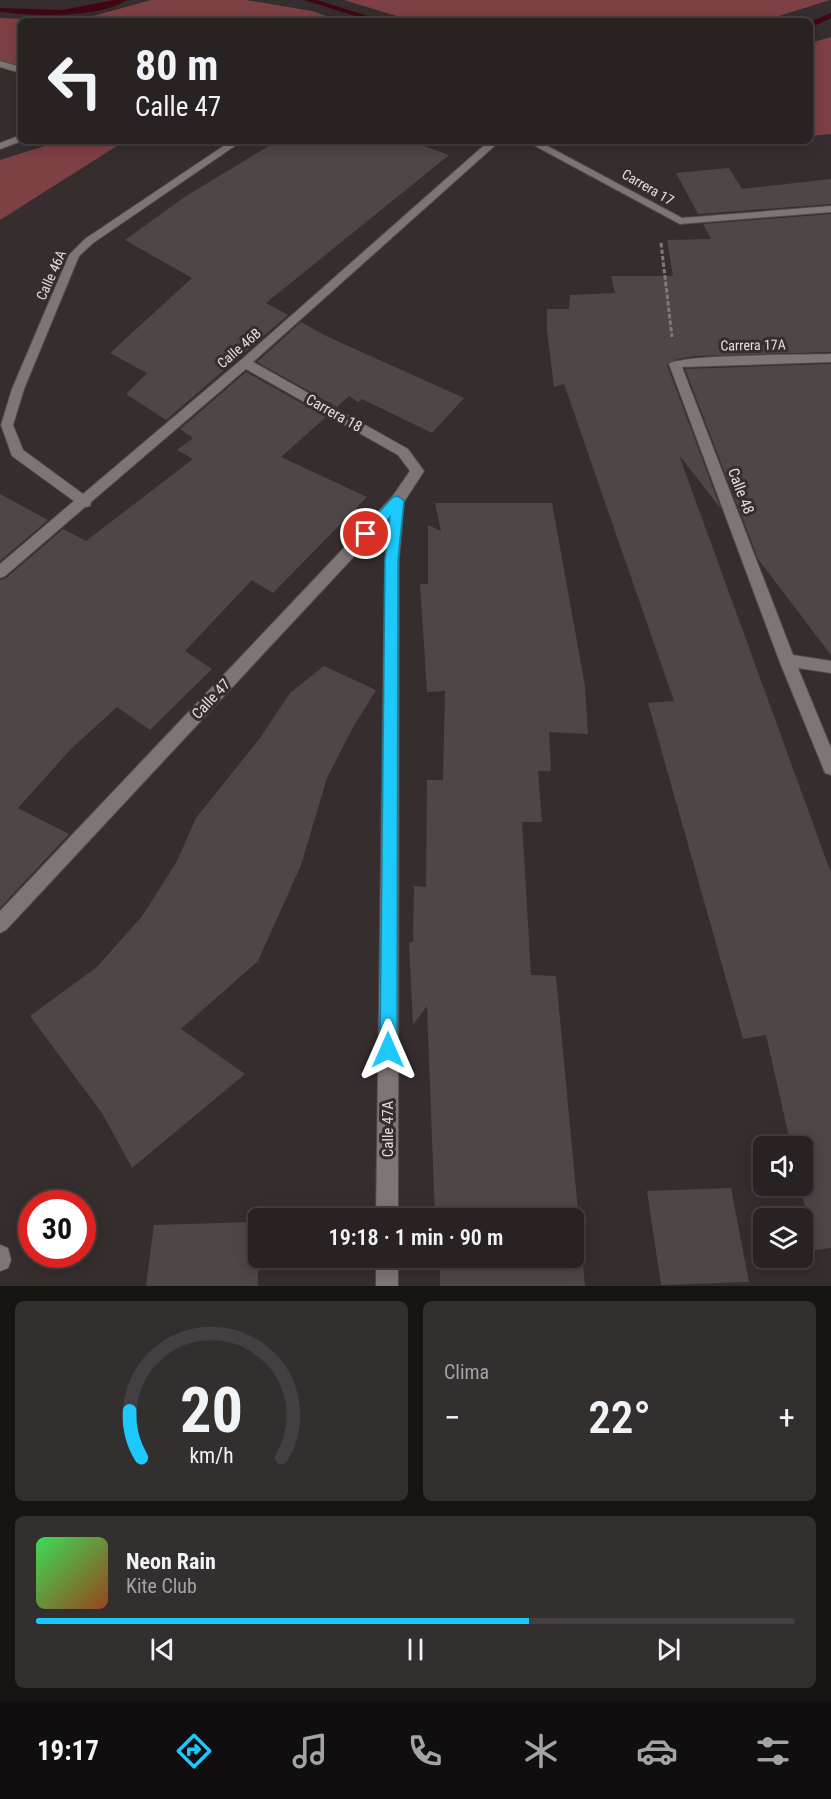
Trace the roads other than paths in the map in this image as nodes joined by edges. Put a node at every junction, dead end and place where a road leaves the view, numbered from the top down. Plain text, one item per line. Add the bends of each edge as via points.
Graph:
1 (0, 64) edge
2 (18, 69) edge
3 (18, 139) edge
4 (233, 144) edge
5 (492, 144) edge
6 (537, 144) edge
7 (0, 146) edge
8 (831, 209) edge
9 (831, 358) edge
10 (245, 363) junction
11 (675, 364) joint
12 (417, 471) joint
13 (398, 501) junction
14 (85, 502) junction
15 (0, 572) edge
16 (787, 660) junction
17 (831, 667) edge
18 (831, 768) edge
19 (0, 924) edge
20 (387, 1208) edge
21 (387, 1268) edge
22 (387, 1286) edge

1 - 2 street
3 - 7 street
4 - 14 street, Calle 46A via 74,255 18,389 7,425 17,453
5 - 10 street, Calle 46B
6 - 8 street, Carrera 17 via 680,221
9 - 11 street, Carrera 17A
10 - 12 street, Carrera 18 via 403,452
10 - 14 street, Calle 46B
11 - 16 street, Calle 48
12 - 13 street, Calle 47
13 - 19 street, Calle 47
13 - 20 street, Calle 47A via 392,560
14 - 15 street, Calle 46B
16 - 17 street
16 - 18 street, Calle 48
21 - 22 street

